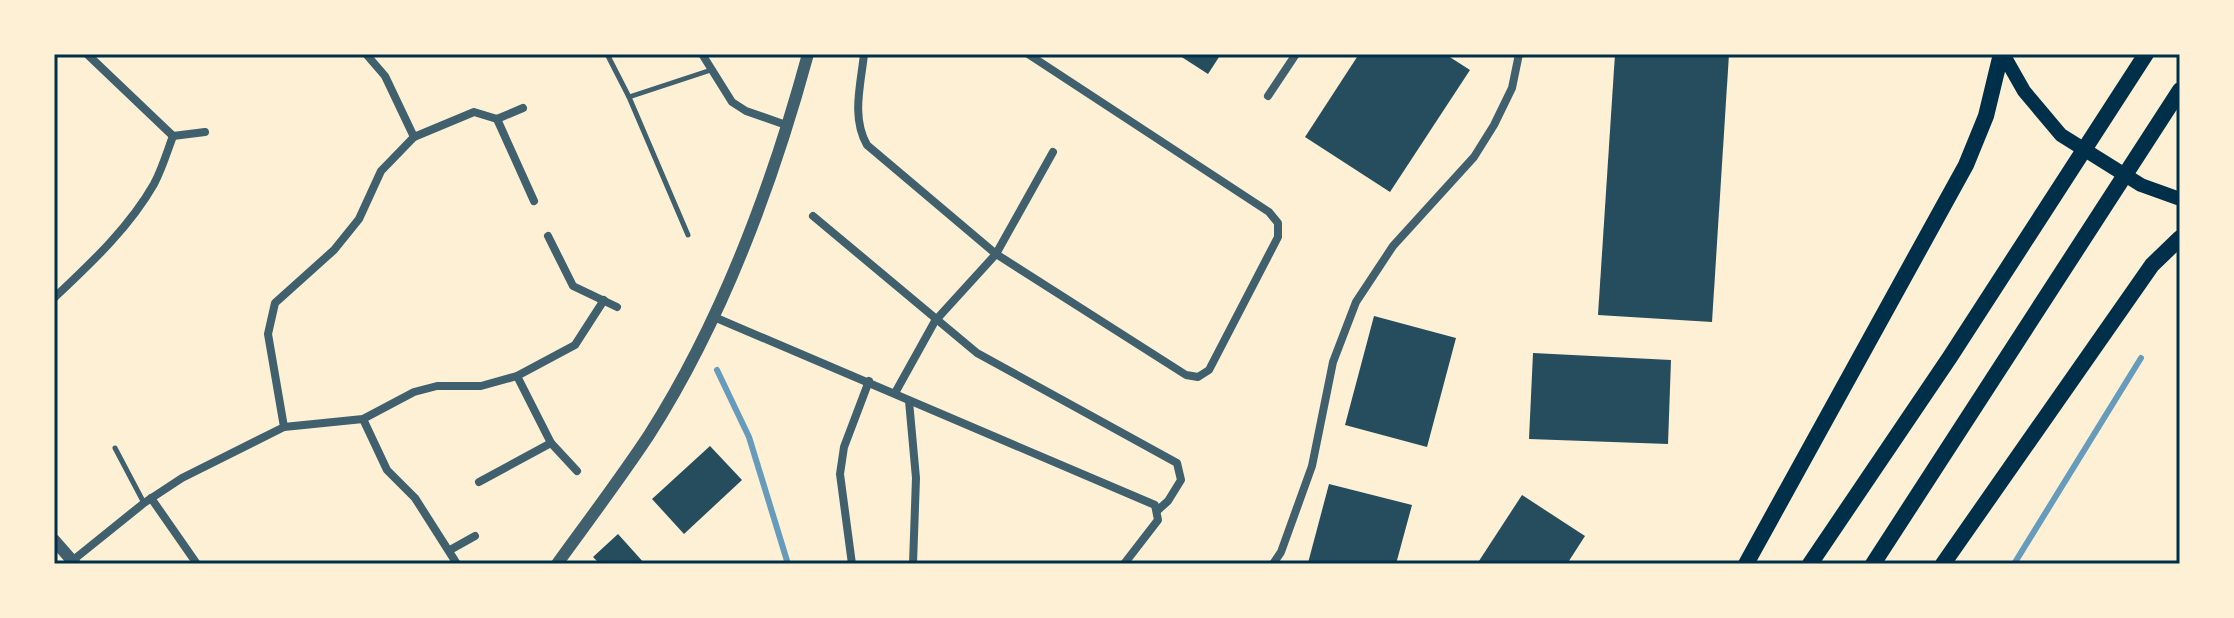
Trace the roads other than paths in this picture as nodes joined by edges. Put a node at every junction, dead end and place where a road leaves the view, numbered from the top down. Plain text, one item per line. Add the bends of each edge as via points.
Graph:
1 (87, 54) edge
2 (366, 54) edge
3 (607, 54) edge
4 (702, 54) edge
5 (808, 54) edge
6 (864, 54) edge
7 (1028, 54) edge
8 (1296, 54) edge
9 (1519, 54) edge
10 (2002, 54) edge
11 (2146, 54) edge
12 (712, 69) junction
13 (2180, 90) edge
14 (1268, 96) dead end
15 (629, 97) junction
16 (523, 108) dead end
17 (497, 119) junction
18 (786, 125) junction
19 (205, 132) dead end
20 (173, 136) junction
21 (414, 137) junction
22 (1053, 152) dead end
23 (2180, 199) edge
24 (534, 201) dead end
25 (813, 216) dead end
26 (688, 235) dead end
27 (548, 236) dead end
28 (2180, 238) edge
29 (996, 254) junction
30 (54, 298) edge
31 (604, 300) junction
32 (617, 307) dead end
33 (714, 317) junction
34 (935, 321) junction
35 (517, 376) junction
36 (869, 381) junction
37 (895, 393) junction
38 (909, 401) junction
39 (363, 419) junction
40 (284, 427) junction
41 (551, 443) junction
42 (115, 448) dead end
43 (577, 471) dead end
44 (479, 482) dead end
45 (147, 500) junction
46 (1158, 510) junction
47 (475, 536) dead end
48 (54, 540) edge
49 (450, 550) junction
50 (1281, 552) junction
51 (74, 563) edge
52 (197, 564) edge
53 (457, 564) edge
54 (557, 564) edge
55 (852, 564) edge
56 (913, 564) edge
57 (1124, 564) edge
58 (1273, 564) edge
59 (1280, 564) edge
60 (1746, 564) edge
61 (1810, 564) edge
62 (1873, 564) edge
63 (1943, 564) edge

1 - 20 street
2 - 21 street via 385,76
3 - 15 lane
4 - 12 street
5 - 18 street
6 - 29 street via 857,116 867,145
7 - 29 street via 1269,212 1278,223 1278,237 1209,370 1198,377 1186,375
8 - 14 street
9 - 50 street via 1512,88 1474,157 1393,246 1356,302 1333,362 1312,466
10 - 23 main road via 2024,91 2061,135 2141,185
10 - 60 highway via 1966,165
11 - 61 highway
12 - 15 lane
12 - 18 street via 732,102
13 - 62 highway
15 - 26 lane
16 - 17 street
17 - 21 street via 474,112
17 - 24 street
18 - 33 street
19 - 20 street
20 - 30 street via 155,182 134,214
21 - 40 street via 381,171 359,219 334,250 275,303 268,334
22 - 29 street
25 - 34 street
27 - 31 street via 573,286
28 - 63 highway via 2152,265
29 - 34 street
31 - 32 street
31 - 35 street via 575,345
33 - 36 street
33 - 54 street via 650,434
34 - 37 street
34 - 46 street via 977,353 1177,463 1181,480
35 - 39 street via 481,386 414,392
35 - 41 street
36 - 37 street
36 - 55 street via 844,447 840,474
37 - 38 street
38 - 46 street
38 - 56 street via 916,478
39 - 40 street
39 - 49 street via 387,470 415,498
40 - 45 street
41 - 43 street
41 - 44 street
42 - 45 lane
45 - 51 street
45 - 52 street
46 - 57 street via 1158,520
47 - 49 street
48 - 51 street
49 - 53 street
50 - 58 street
50 - 59 street

